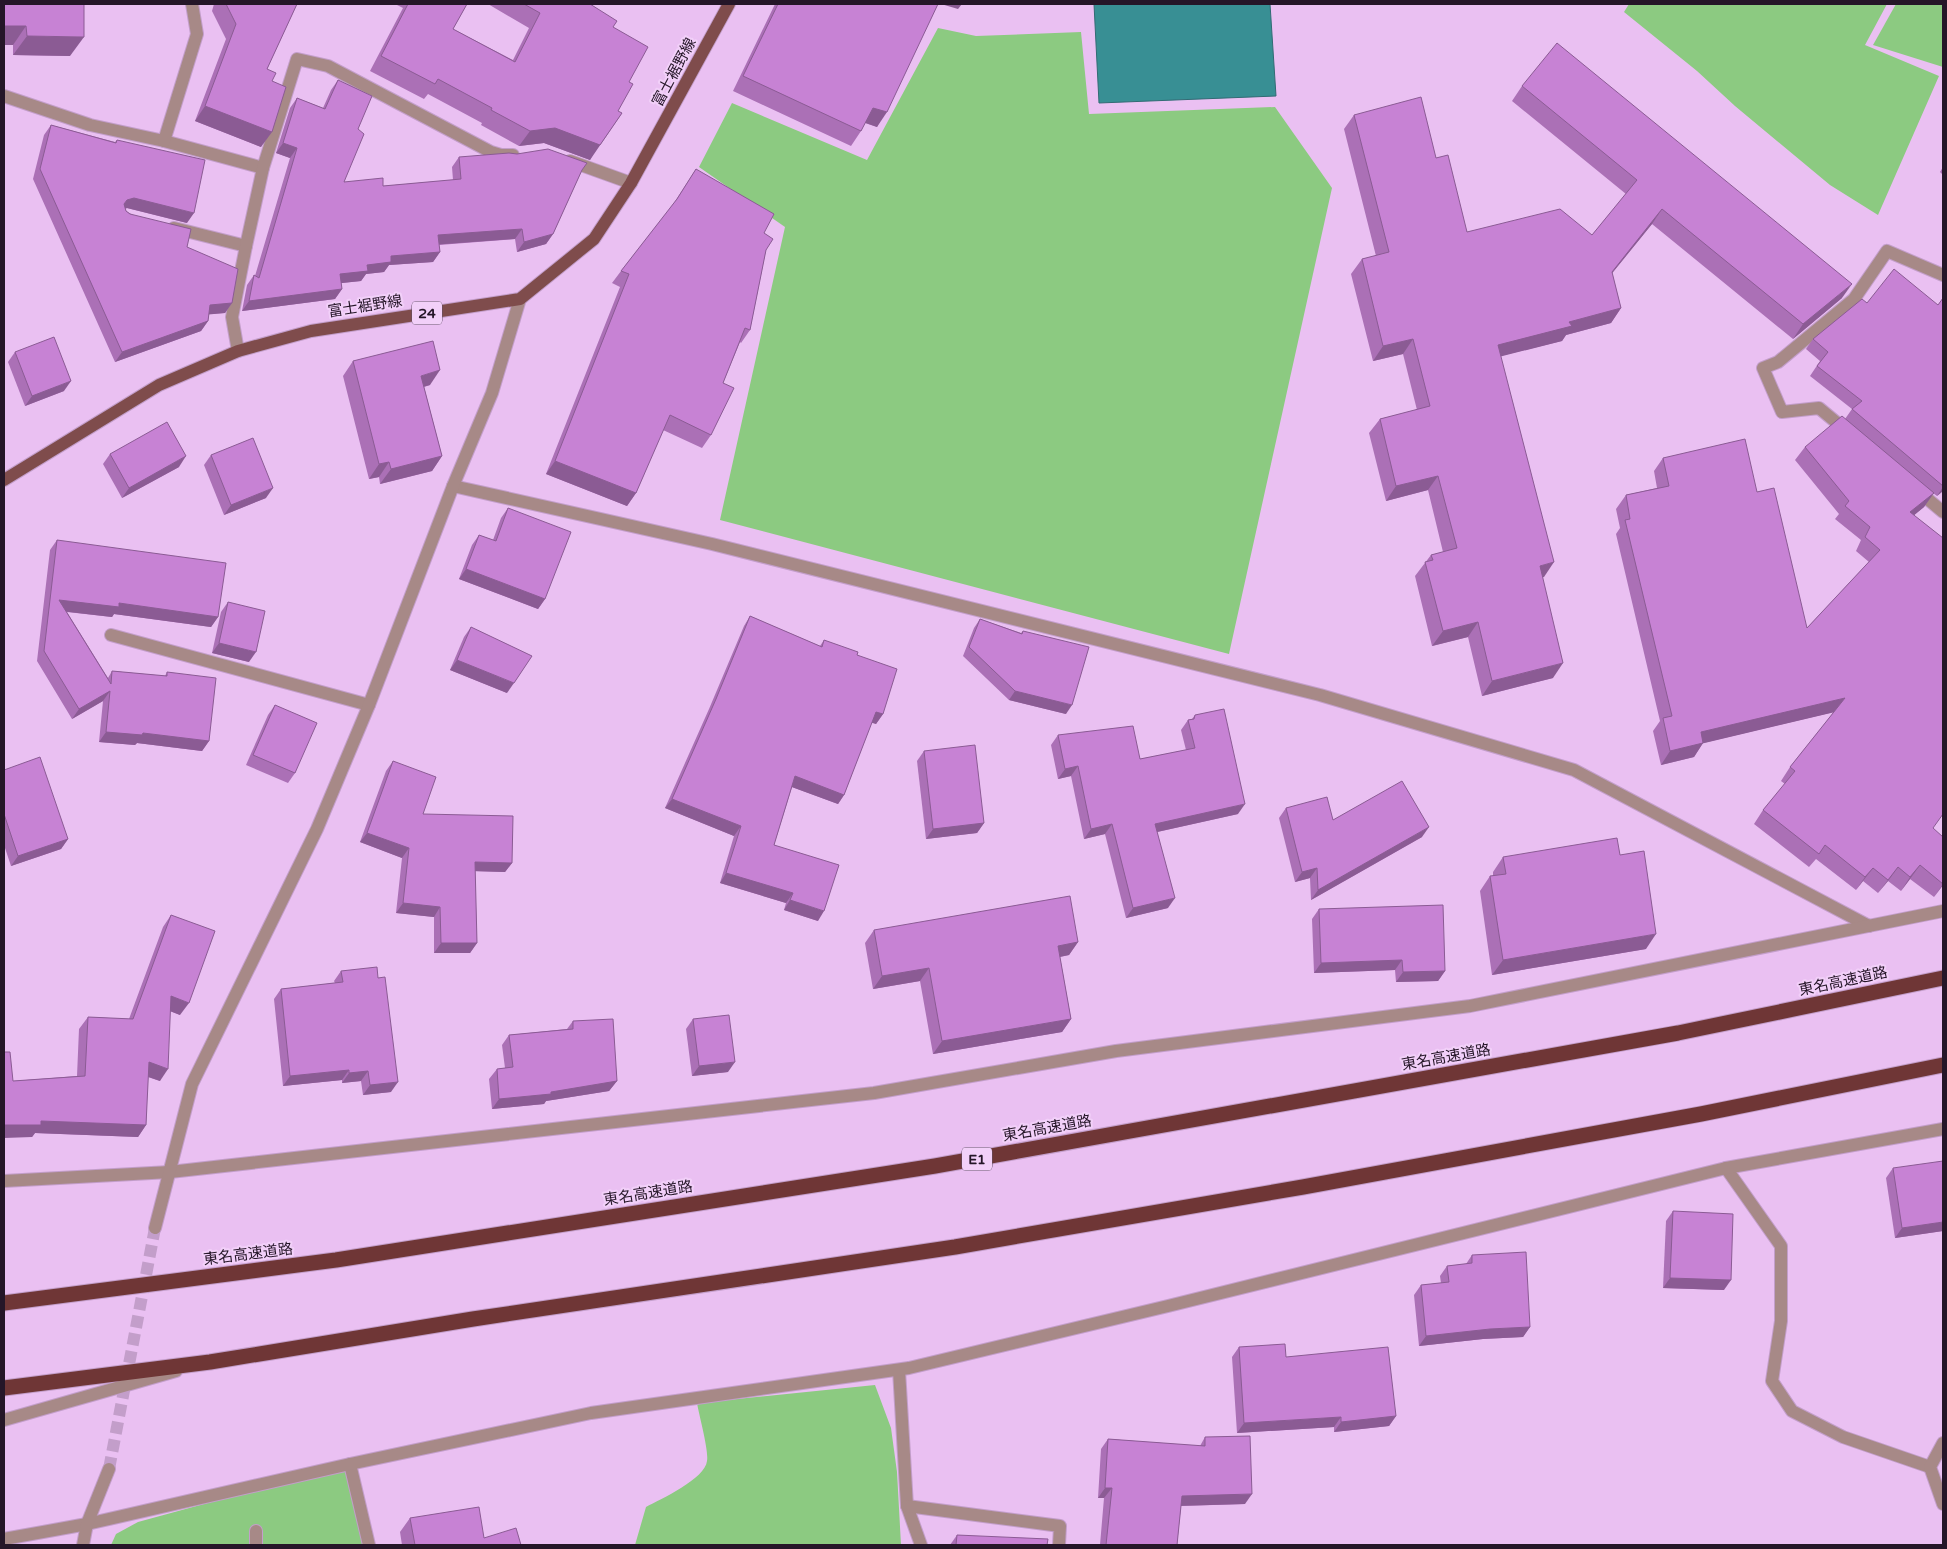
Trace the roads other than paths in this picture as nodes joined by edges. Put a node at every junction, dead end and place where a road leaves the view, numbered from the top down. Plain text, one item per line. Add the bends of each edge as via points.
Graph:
1 (192, 4) edge
2 (729, 4) edge
3 (4, 96) edge
4 (164, 141) junction
5 (527, 153) edge
6 (560, 157) edge
7 (263, 168) junction
8 (631, 183) junction
9 (163, 225) edge
10 (246, 246) junction
11 (1943, 275) edge
12 (520, 299) junction
13 (238, 351) junction
14 (1856, 439) edge
15 (4, 480) edge
16 (1907, 482) edge
17 (452, 486) junction
18 (1943, 512) edge
19 (111, 635) dead end
20 (369, 705) junction
21 (1943, 911) edge
22 (1870, 926) junction
23 (1943, 978) edge
24 (1943, 1065) edge
25 (1943, 1129) edge
26 (1726, 1168) junction
27 (170, 1172) junction
28 (4, 1181) edge
29 (155, 1228) tunnel mouth
30 (4, 1303) edge
31 (210, 1362) junction
32 (899, 1370) junction
33 (4, 1388) edge
34 (4, 1420) edge
35 (1943, 1443) edge
36 (350, 1464) junction
37 (1930, 1467) junction
38 (110, 1468) tunnel mouth
39 (1943, 1504) edge
40 (907, 1506) junction
41 (86, 1524) junction
42 (256, 1531) dead end
43 (4, 1539) edge
44 (83, 1545) edge
45 (256, 1545) edge
46 (369, 1545) edge
47 (921, 1545) edge
48 (1059, 1545) edge

1 - 4 street via 197,34
2 - 8 main road, 富士裾野線
3 - 4 street via 90,125
4 - 7 street
5 - 7 street via 509,156 491,152 328,66 297,59
6 - 8 street
7 - 10 street
8 - 12 main road, 富士裾野線 via 594,239
9 - 10 street
10 - 13 street via 232,317
11 - 14 street via 1887,251 1854,299 1778,362 1763,368 1782,412 1819,408
12 - 13 main road, 富士裾野線 / 24 via 311,331
12 - 17 street via 492,393
13 - 15 main road, 富士裾野線 / 24 via 159,385
16 - 18 street
17 - 20 street
17 - 22 street via 712,544 1310,692 1574,770
19 - 20 street
20 - 27 street via 317,829 192,1084
21 - 22 street
22 - 27 street via 1470,1006 1116,1051 874,1092
23 - 30 highway, 東名高速道路 / E1 via 1678,1033 935,1166 336,1260
24 - 31 highway via 1691,1116 1003,1239
25 - 26 street
26 - 32 street
26 - 37 street via 1781,1246 1781,1321 1772,1381 1792,1411 1843,1438
27 - 28 street
27 - 29 street
31 - 33 highway
31 - 34 street
32 - 36 street via 592,1413
32 - 40 street
35 - 37 street
36 - 41 street
36 - 46 street
37 - 39 street
38 - 41 street
40 - 47 street
40 - 48 street via 1060,1526
41 - 43 street
41 - 44 street
42 - 45 street

